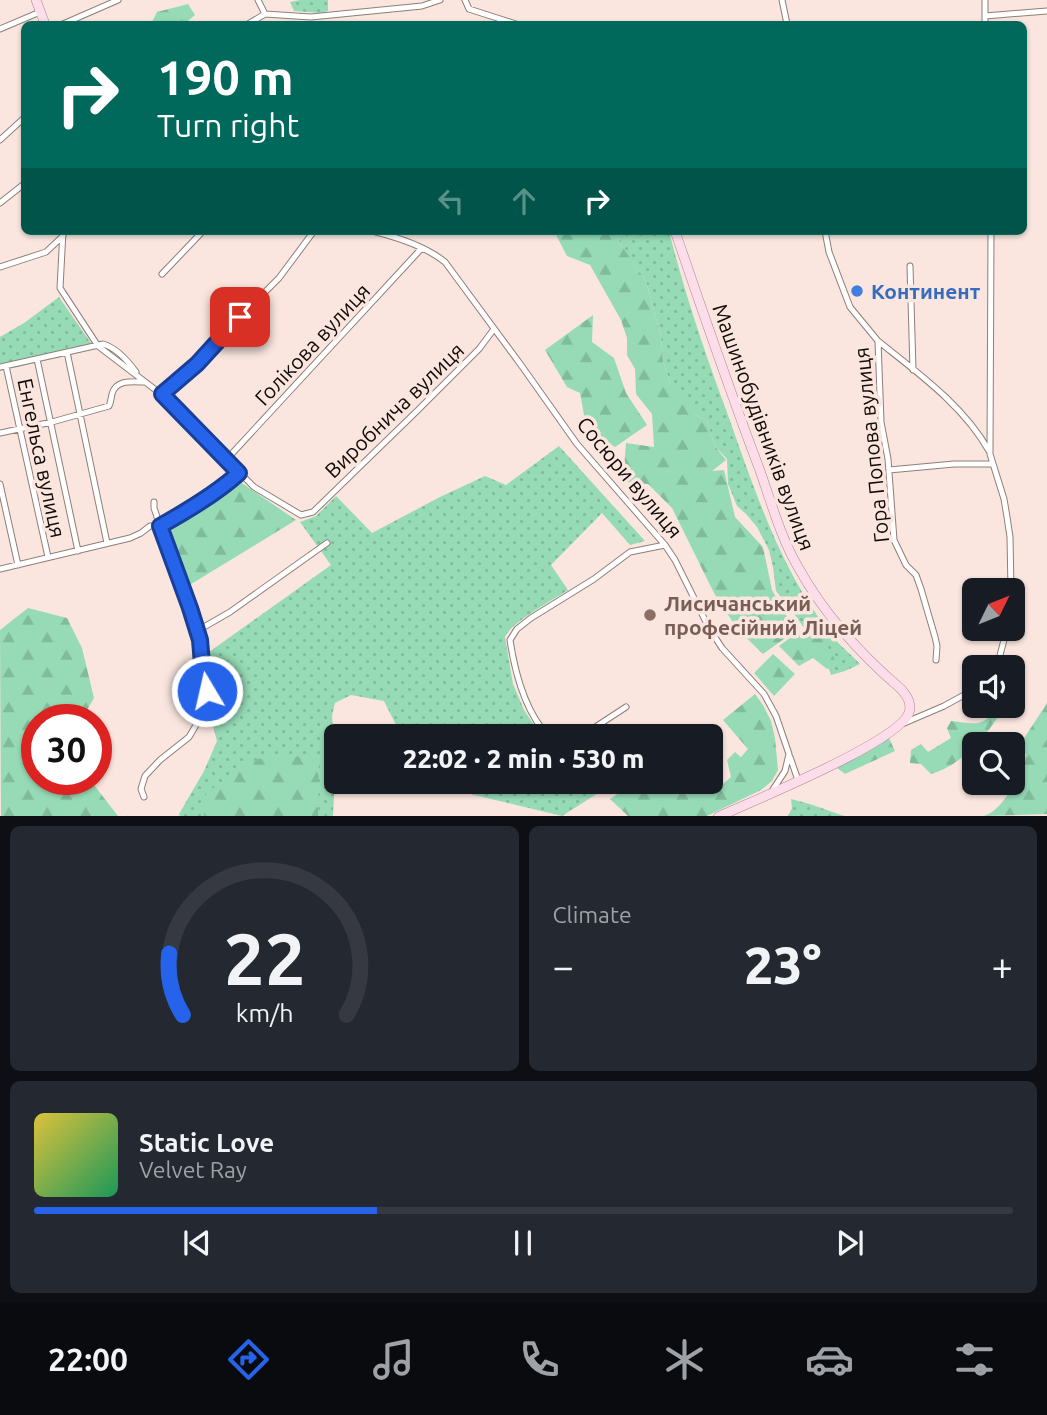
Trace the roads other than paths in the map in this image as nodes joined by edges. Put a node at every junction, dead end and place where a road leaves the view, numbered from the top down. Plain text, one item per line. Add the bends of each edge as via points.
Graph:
1 (36, 0) edge
2 (118, 0) edge
3 (258, 0) edge
4 (440, 0) edge
5 (465, 0) edge
6 (782, 0) edge
7 (985, 0) edge
8 (421, 3) edge
9 (1047, 11) edge
10 (40, 12) junction
11 (265, 14) junction
12 (985, 16) junction
13 (44, 21) edge
14 (69, 21) edge
15 (253, 21) edge
16 (507, 21) edge
17 (786, 21) edge
18 (985, 21) edge
19 (0, 29) edge
20 (21, 121) edge
21 (0, 140) edge
22 (21, 186) edge
23 (0, 203) edge
24 (62, 235) edge
25 (63, 235) edge
26 (199, 235) edge
27 (311, 235) edge
28 (387, 235) edge
29 (676, 235) edge
30 (826, 235) edge
31 (991, 235) edge
32 (421, 248) junction
33 (910, 266) dead end
34 (0, 267) edge
35 (162, 274) dead end
36 (494, 328) junction
37 (878, 341) junction
38 (97, 346) junction
39 (67, 352) junction
40 (37, 359) junction
41 (3, 367) edge
42 (913, 370) junction
43 (146, 382) junction
44 (162, 394) junction
45 (80, 415) junction
46 (51, 422) junction
47 (20, 429) junction
48 (0, 433) edge
49 (990, 454) junction
50 (226, 460) junction
51 (993, 464) junction
52 (889, 470) junction
53 (239, 473) junction
54 (0, 484) edge
55 (155, 502) dead end
56 (160, 526) junction
57 (107, 543) junction
58 (327, 543) dead end
59 (665, 545) junction
60 (78, 551) junction
61 (48, 557) junction
62 (18, 565) junction
63 (0, 569) edge
64 (1011, 578) edge
65 (197, 631) junction
66 (936, 660) dead end
67 (962, 696) edge
68 (626, 707) dead end
69 (540, 724) edge
70 (600, 724) edge
71 (899, 726) junction
72 (789, 754) junction
73 (798, 780) junction
74 (771, 793) junction
75 (144, 797) dead end
76 (720, 816) edge

1 - 10 main road
2 - 14 street
3 - 11 street
4 - 8 street
5 - 16 street via 469,9
6 - 17 street
7 - 12 street
8 - 11 street via 311,17
9 - 12 street
10 - 13 main road
10 - 19 street
11 - 15 street
12 - 18 street
20 - 21 street
22 - 23 street
24 - 34 street via 46,252
25 - 38 street via 60,288
26 - 35 street
27 - 44 street via 279,278
28 - 32 street, Сосюри вулиця
29 - 71 main road, Машинобудівників вулиця via 786,543 844,633 907,696 909,711
30 - 37 street, Гора Попова вулиця via 850,307
31 - 49 street
32 - 36 street, Сосюри вулиця via 445,262
32 - 50 street, Голікова вулиця
33 - 42 street
36 - 53 street, Виробнича вулиця via 470,358 313,512 301,515
36 - 59 street, Сосюри вулиця via 577,444
37 - 42 street
37 - 52 street, Гора Попова вулиця via 881,422
38 - 39 street
38 - 43 street
39 - 40 street
39 - 45 street
40 - 41 street
40 - 46 street
41 - 47 street, Енгельса вулиця
42 - 49 street via 963,415
43 - 44 street
43 - 45 street via 123,382 111,395 109,406
44 - 50 street
45 - 46 street
45 - 57 street
46 - 47 street
46 - 60 street
47 - 48 street
47 - 61 street, Енгельса вулиця
49 - 51 street
50 - 53 street
51 - 52 street
51 - 64 street via 1010,537
52 - 66 street, Гора Попова вулиця via 894,540 921,589 937,646
53 - 56 street
54 - 62 street
55 - 56 street
56 - 57 street
56 - 65 street
57 - 60 street
58 - 65 street
59 - 69 street via 630,552 517,629 510,640 512,654 522,691
59 - 72 street, Сосюри вулиця via 722,648 770,704
60 - 61 street
61 - 62 street
62 - 63 street
65 - 75 street via 209,703 189,737 145,776
67 - 71 street
68 - 70 street
71 - 73 main road via 846,759
72 - 73 street, Сосюри вулиця
72 - 74 street
73 - 74 main road
74 - 76 main road

